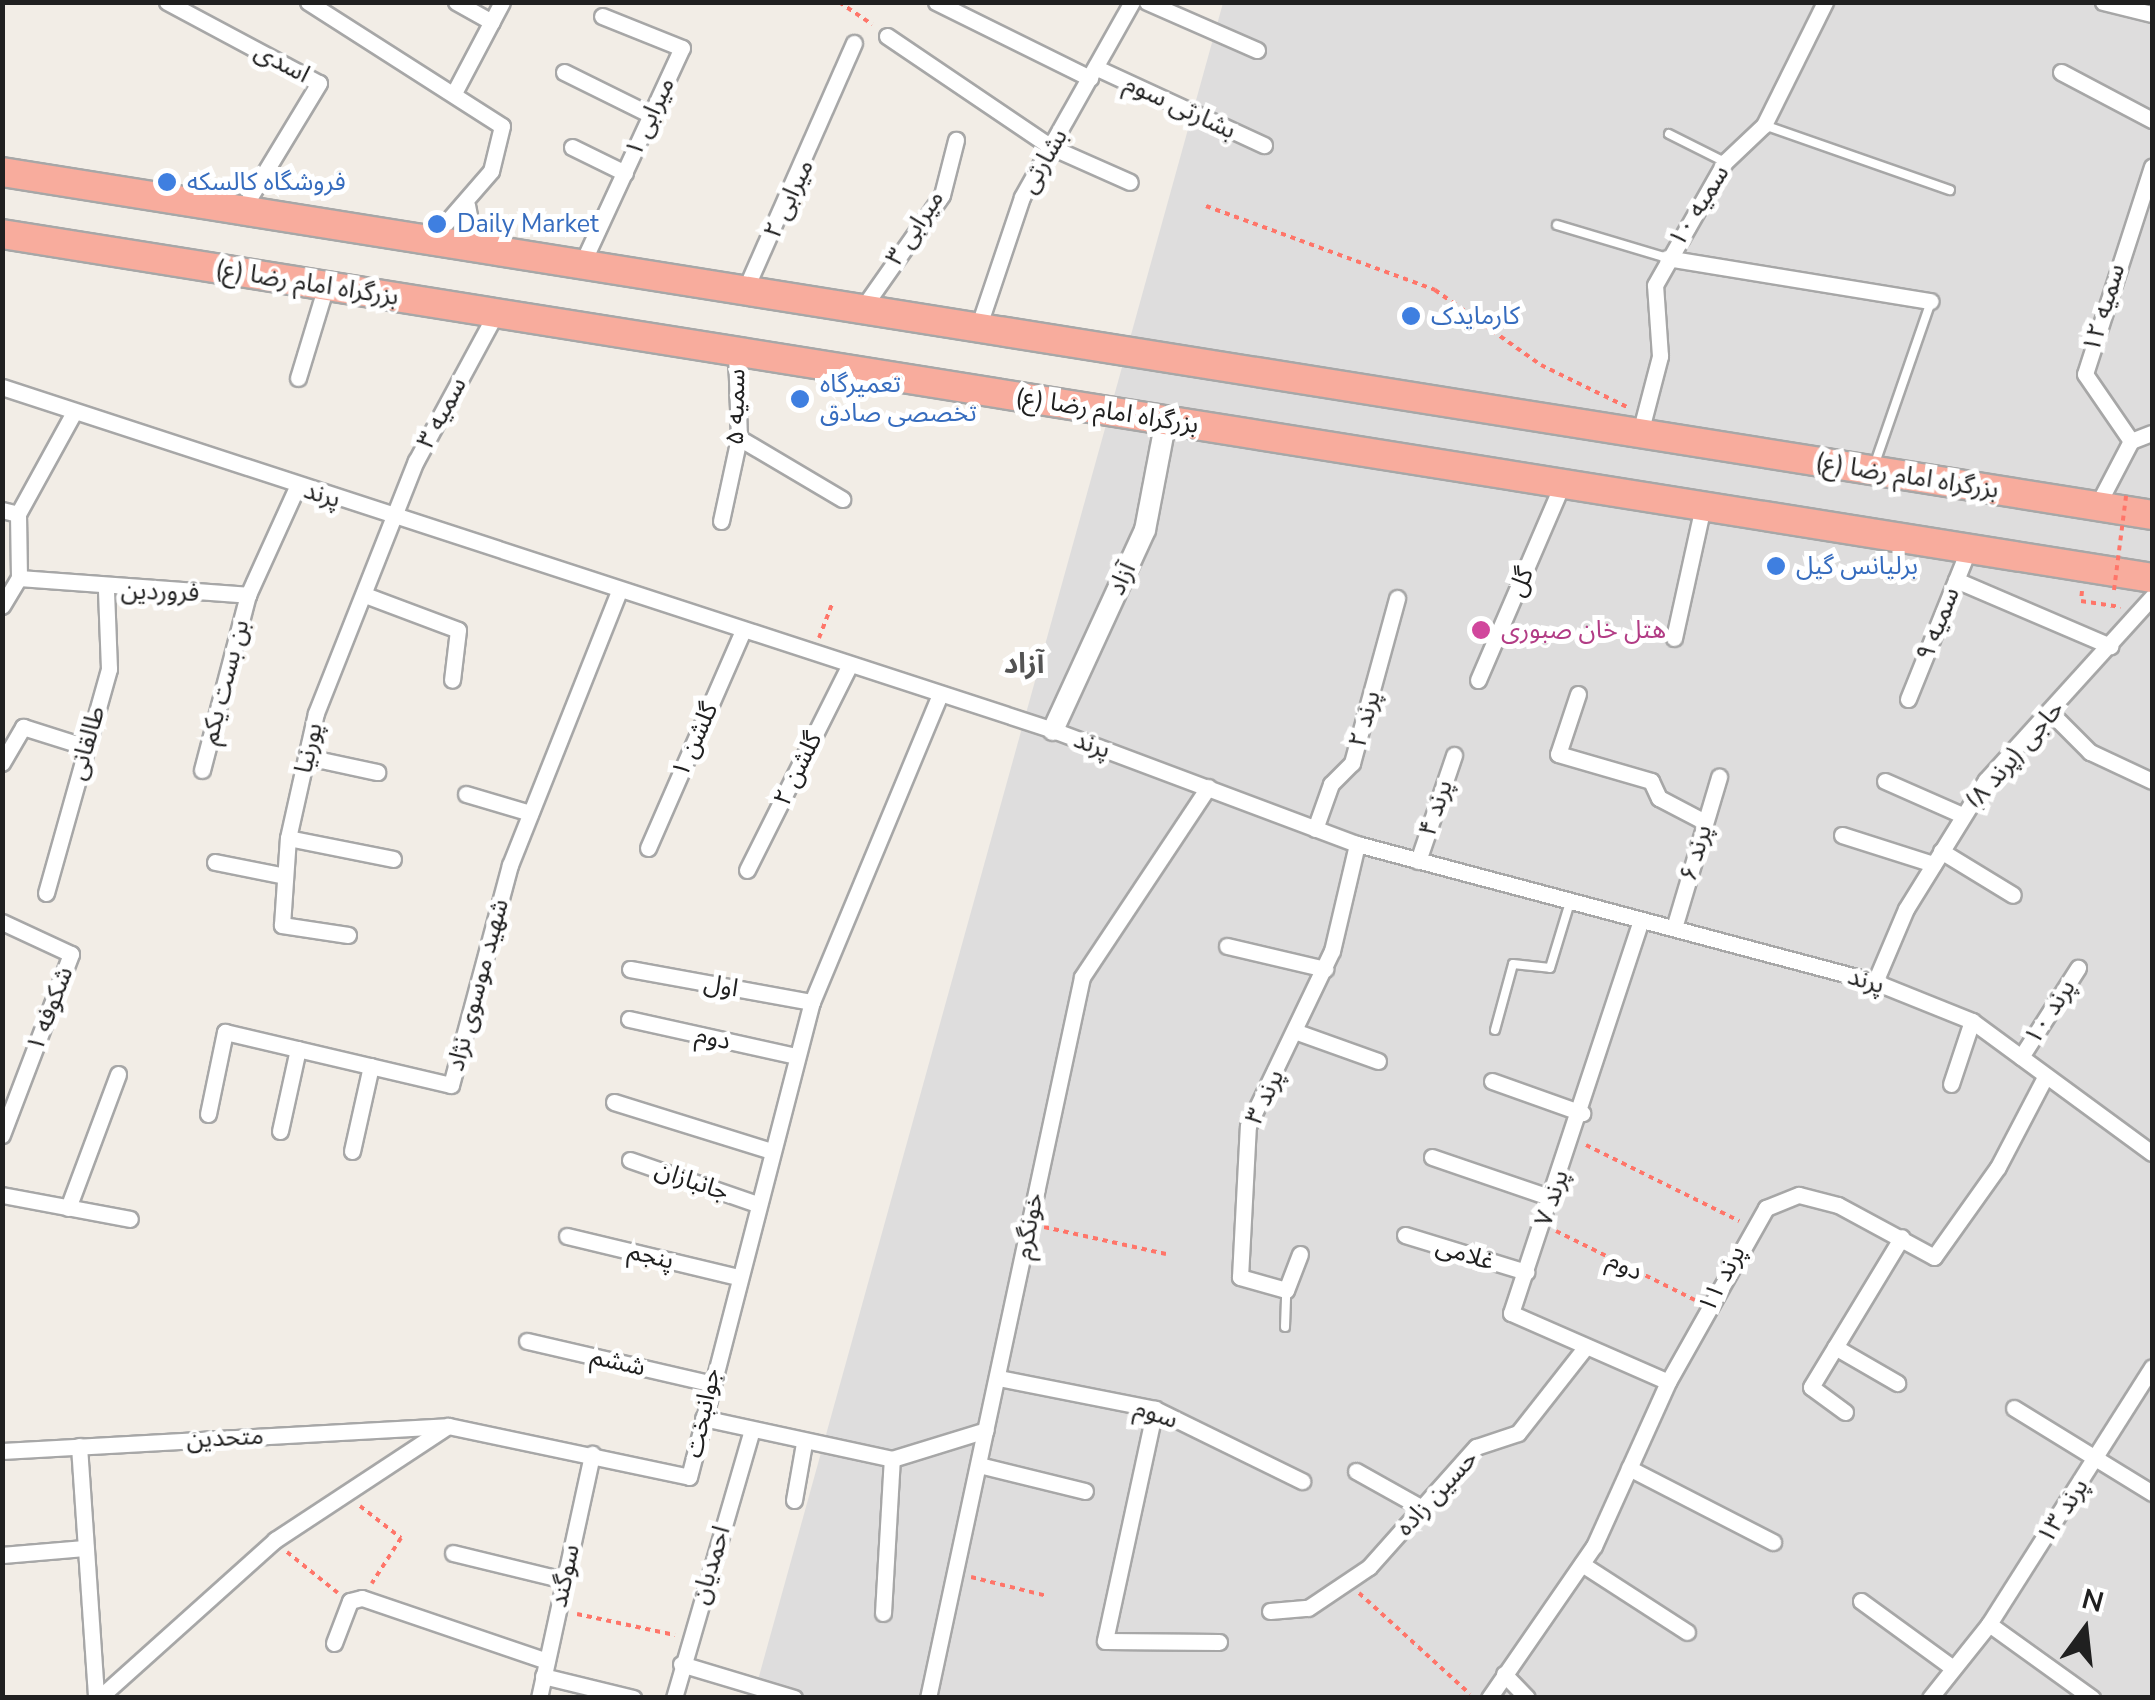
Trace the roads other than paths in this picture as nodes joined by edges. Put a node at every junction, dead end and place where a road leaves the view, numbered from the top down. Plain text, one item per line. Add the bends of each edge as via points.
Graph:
1 (167, 2) edge
2 (308, 2) edge
3 (456, 2) edge
4 (502, 2) edge
5 (936, 2) edge
6 (1132, 2) edge
7 (1147, 2) edge
8 (1825, 2) edge
9 (2103, 2) edge
10 (2152, 14) edge
11 (602, 16) dead end
12 (492, 22) junction
13 (888, 36) road end
14 (854, 43) dead end
15 (1257, 50) dead end
16 (564, 72) dead end
17 (2061, 72) dead end
18 (1093, 73) junction
19 (454, 93) junction
20 (651, 115) junction
21 (2152, 120) edge
22 (1764, 125) junction
23 (1669, 134) dead end
24 (956, 140) dead end
25 (1264, 146) dead end
26 (572, 147) dead end
27 (1051, 147) junction
28 (1725, 162) junction
29 (2152, 167) edge
30 (2, 172) edge
31 (624, 172) junction
32 (1130, 182) dead end
33 (1950, 190) dead end
34 (466, 205) junction
35 (242, 210) junction
36 (1556, 225) dead end
37 (2, 234) edge
38 (432, 240) junction
39 (475, 247) junction
40 (1668, 258) junction
41 (582, 264) junction
42 (326, 286) junction
43 (745, 290) junction
44 (1930, 302) joint
45 (862, 309) junction
46 (496, 313) junction
47 (978, 328) junction
48 (736, 351) junction
49 (298, 378) dead end
50 (2, 387) edge
51 (74, 412) junction
52 (1166, 420) junction
53 (1642, 425) junction
54 (2152, 434) edge
55 (739, 438) junction
56 (2130, 441) junction
57 (1873, 471) junction
58 (1563, 484) junction
59 (297, 488) junction
60 (842, 499) dead end
61 (1703, 506) junction
62 (2097, 506) junction
63 (10, 512) edge
64 (2152, 515) edge
65 (393, 516) junction
66 (722, 521) dead end
67 (1968, 548) junction
68 (19, 578) junction
69 (2152, 578) edge
70 (1956, 580) junction
71 (106, 590) junction
72 (619, 592) junction
73 (248, 595) junction
74 (365, 596) junction
75 (2152, 597) edge
76 (1397, 598) dead end
77 (2, 606) edge
78 (743, 632) junction
79 (1674, 638) dead end
80 (2110, 646) junction
81 (848, 668) junction
82 (452, 680) dead end
83 (1478, 680) dead end
84 (1578, 694) dead end
85 (940, 697) junction
86 (1908, 700) dead end
87 (2052, 714) junction
88 (1052, 730) junction
89 (86, 747) junction
90 (1454, 754) dead end
91 (306, 757) junction
92 (2, 763) edge
93 (202, 770) dead end
94 (377, 772) dead end
95 (1719, 778) dead end
96 (1885, 780) dead end
97 (2152, 780) edge
98 (1208, 787) junction
99 (466, 794) dead end
100 (530, 813) junction
101 (1962, 815) junction
102 (1706, 822) junction
103 (1315, 830) junction
104 (1842, 834) dead end
105 (288, 838) junction
106 (1357, 844) junction
107 (648, 848) dead end
108 (1936, 858) junction
109 (393, 860) dead end
110 (1418, 861) junction
111 (215, 862) dead end
112 (747, 870) dead end
113 (285, 876) junction
114 (46, 893) dead end
115 (2014, 895) dead end
116 (1570, 902) junction
117 (1641, 920) junction
118 (2, 922) edge
119 (1674, 928) junction
120 (348, 935) dead end
121 (1227, 946) dead end
122 (1324, 968) junction
123 (2078, 968) dead end
124 (630, 970) dead end
125 (1875, 982) junction
126 (812, 1002) junction
127 (629, 1019) dead end
128 (1972, 1021) junction
129 (1495, 1030) dead end
130 (1297, 1032) junction
131 (298, 1049) junction
132 (796, 1056) junction
133 (2021, 1057) junction
134 (1378, 1061) dead end
135 (371, 1066) junction
136 (118, 1074) dead end
137 (2045, 1077) junction
138 (1492, 1081) dead end
139 (1950, 1084) dead end
140 (614, 1102) dead end
141 (1582, 1113) junction
142 (208, 1114) dead end
143 (280, 1132) dead end
144 (2, 1135) edge
145 (768, 1150) junction
146 (352, 1151) dead end
147 (2152, 1153) edge
148 (1432, 1156) dead end
149 (630, 1160) dead end
150 (2, 1195) edge
151 (1552, 1198) junction
152 (754, 1203) junction
153 (68, 1208) junction
154 (130, 1220) dead end
155 (1405, 1235) dead end
156 (567, 1236) dead end
157 (1902, 1236) junction
158 (1300, 1254) dead end
159 (1526, 1272) junction
160 (734, 1276) junction
161 (1286, 1290) junction
162 (1285, 1327) dead end
163 (526, 1341) dead end
164 (1836, 1347) junction
165 (1585, 1348) junction
166 (2152, 1368) edge
167 (999, 1378) junction
168 (1668, 1382) junction
169 (1896, 1383) dead end
170 (708, 1384) junction
171 (2014, 1408) dead end
172 (1155, 1409) junction
173 (1846, 1412) dead end
174 (703, 1418) junction
175 (448, 1426) junction
176 (986, 1430) junction
177 (751, 1433) junction
178 (804, 1443) junction
179 (79, 1446) junction
180 (2, 1451) edge
181 (592, 1454) junction
182 (892, 1459) junction
183 (2097, 1459) junction
184 (980, 1465) junction
185 (1629, 1468) junction
186 (1356, 1471) dead end
187 (1302, 1481) dead end
188 (1085, 1491) dead end
189 (2152, 1493) edge
190 (794, 1500) dead end
191 (1424, 1508) junction
192 (1773, 1542) dead end
193 (83, 1548) junction
194 (454, 1553) dead end
195 (2, 1555) edge
196 (1582, 1564) junction
197 (564, 1580) junction
198 (1861, 1601) dead end
199 (1270, 1611) dead end
200 (884, 1613) dead end
201 (1990, 1624) junction
202 (1687, 1632) dead end
203 (1219, 1642) dead end
204 (334, 1643) dead end
205 (682, 1664) junction
206 (545, 1668) junction
207 (1953, 1668) junction
208 (1504, 1674) junction
209 (2072, 1682) junction
210 (97, 1698) edge
211 (539, 1698) edge
212 (633, 1698) edge
213 (674, 1698) edge
214 (794, 1698) edge
215 (928, 1698) edge
216 (1489, 1698) edge
217 (1528, 1698) edge
218 (1930, 1698) edge
219 (2060, 1698) edge
220 (2092, 1698) edge

1 - 35 street, اسدی via 319,83
2 - 19 street
3 - 12 street
4 - 12 street
5 - 18 street, بشارتی سوم
6 - 18 street, بشارتی
7 - 15 street
8 - 22 street, سمیه ۱۰
9 - 10 street
11 - 20 street, میرابی ۱ via 682,48
12 - 19 street
13 - 27 street
14 - 43 street, میرابی ۲ via 832,107
16 - 20 street
17 - 21 street
18 - 25 street, بشارتی سوم
18 - 27 street, بشارتی
19 - 34 street via 502,126 504,146
20 - 31 street, میرابی ۱
22 - 28 street, سمیه ۱۰
22 - 33 lane
23 - 28 lane
24 - 45 street, میرابی ۳ via 942,195
26 - 31 street
27 - 32 street
27 - 47 street, بشارتی via 1022,198
28 - 40 street, سمیه ۱۰
29 - 56 street, سمیه ۱۲ via 2085,374
30 - 35 highway, بزرگراه امام رضا (ع)
31 - 41 street, میرابی ۱
34 - 38 street
34 - 39 street
35 - 38 highway, بزرگراه امام رضا (ع)
36 - 40 lane
37 - 42 highway, بزرگراه امام رضا (ع)
38 - 39 highway, بزرگراه امام رضا (ع)
39 - 41 highway, بزرگراه امام رضا (ع)
40 - 44 street
40 - 53 street, سمیه ۱۰ via 1654,285 1660,356
41 - 43 highway, بزرگراه امام رضا (ع)
42 - 46 highway, بزرگراه امام رضا (ع)
42 - 49 street
43 - 45 highway, بزرگراه امام رضا (ع)
44 - 57 lane
45 - 47 highway, بزرگراه امام رضا (ع)
46 - 48 highway, بزرگراه امام رضا (ع)
46 - 65 street, سمیه ۳
47 - 53 highway, بزرگراه امام رضا (ع)
48 - 52 highway, بزرگراه امام رضا (ع)
48 - 55 street, سمیه ۵
50 - 51 street, پرند
51 - 59 street, پرند
51 - 63 street
52 - 58 highway, بزرگراه امام رضا (ع)
52 - 88 street, آزاد via 1145,530
53 - 57 highway, بزرگراه امام رضا (ع)
54 - 56 street
55 - 60 street
55 - 66 street, سمیه ۵
56 - 62 street
57 - 62 highway, بزرگراه امام رضا (ع)
58 - 61 highway, بزرگراه امام رضا (ع)
58 - 83 street, گل
59 - 65 street, پرند
59 - 73 street
61 - 67 highway, بزرگراه امام رضا (ع)
61 - 79 street
62 - 64 highway, بزرگراه امام رضا (ع)
63 - 68 street
65 - 72 street, پرند
65 - 74 street, پورنیا
67 - 69 highway, بزرگراه امام رضا (ع)
67 - 70 street, سمیه ۹
68 - 71 street, فروردین
68 - 77 street
70 - 80 street
70 - 86 street, سمیه ۹
71 - 73 street, فروردین
71 - 89 street, طالقانی via 109,669
72 - 78 street, پرند
72 - 100 street, شهید موسوی نژاد
73 - 93 street, بن بست یکم
74 - 82 street via 458,630
74 - 91 street, پورنیا
75 - 80 street, حاجی (پرند ۸)
76 - 103 street, پرند ۲ via 1352,763 1331,784
78 - 81 street, پرند
78 - 107 street, گلشن ۱
80 - 87 street, حاجی (پرند ۸)
81 - 85 street, پرند
81 - 112 street, گلشن ۲
84 - 102 street via 1558,754 1651,781 1660,798
85 - 88 street, پرند
85 - 126 street, جوانبخت
87 - 97 street via 2090,752
87 - 101 street, حاجی (پرند ۸)
88 - 98 street, پرند
89 - 92 street via 23,727
89 - 114 street, طالقانی
90 - 110 street, پرند ۴
91 - 94 street
91 - 105 street, پورنیا
95 - 102 street, پرند ۶
96 - 101 street
98 - 103 street, پرند
98 - 167 street, خونگرم via 1082,977
99 - 100 street
100 - 135 street, شهید موسوی نژاد via 451,1085
101 - 108 street, حاجی (پرند ۸)
102 - 119 street, پرند ۶
103 - 106 street, پرند
104 - 108 street
105 - 109 street
105 - 113 street, پورنیا
106 - 110 street, پرند
106 - 122 street, پرند ۳
108 - 115 street
108 - 125 street, حاجی (پرند ۸)
110 - 116 street, پرند
111 - 113 street
113 - 120 street, پورنیا via 282,925
116 - 117 street, پرند
116 - 129 lane via 1550,968 1514,964
117 - 119 street, پرند
117 - 141 street, پرند ۷
118 - 144 street, شکوفه ۱ via 71,954
119 - 125 street, پرند
121 - 122 street
122 - 130 street, پرند ۳
123 - 133 street, پرند ۱۰
124 - 126 street, اول
125 - 128 street, پرند
126 - 132 street, جوانبخت
127 - 132 street, دوم
128 - 133 street, پرند
128 - 139 street
130 - 134 street
130 - 161 street, پرند ۳ via 1248,1126 1240,1277
131 - 135 street, شهید موسوی نژاد
131 - 142 street, شهید موسوی نژاد via 226,1032
131 - 143 street
132 - 145 street, جوانبخت
133 - 137 street, پرند
135 - 146 street
136 - 153 street
137 - 147 street, پرند
137 - 157 street, پرند ۱۱ via 1998,1168 1934,1257
138 - 141 street
140 - 145 street
141 - 151 street, پرند ۷
145 - 152 street, جوانبخت
148 - 151 street
149 - 152 street, جانبازان
150 - 153 street
151 - 159 street, پرند ۷
152 - 160 street, جوانبخت
153 - 154 street
155 - 159 street, غلامی
156 - 160 street, پنجم
157 - 164 street
157 - 168 street, پرند ۱۱ via 1799,1195 1749,1226
158 - 161 street
159 - 165 street, پرند ۷ via 1512,1312
160 - 170 street, جوانبخت
161 - 162 lane
163 - 170 street, ششم
164 - 169 street
164 - 173 street via 1811,1388
165 - 168 street, پرند ۷
165 - 191 street, حسین زاده via 1518,1434 1476,1447
166 - 183 street, پرند ۱۳
167 - 172 street, سوم
167 - 176 street, خونگرم
168 - 185 street, پرند ۱۱
170 - 174 street, جوانبخت
171 - 183 street
172 - 187 street, سوم
172 - 203 street via 1105,1640
174 - 177 street
174 - 181 street, جوانبخت via 689,1477
175 - 179 street, متحدین
175 - 181 street, جوانبخت
175 - 210 street via 275,1540
176 - 182 street
176 - 184 street, خونگرم
177 - 178 street
177 - 205 street, احمدیان
178 - 182 street
178 - 190 street
179 - 180 street, متحدین
179 - 193 street
181 - 197 street, سوگند
182 - 200 street
183 - 189 street
183 - 201 street, پرند ۱۳
184 - 188 street
184 - 215 street, خونگرم
185 - 192 street
185 - 196 street, پرند ۱۱
186 - 191 street
191 - 199 street, حسین زاده via 1346,1582 1308,1608
193 - 195 street
193 - 210 street
194 - 197 street
196 - 202 street
196 - 208 street, پرند ۱۱
197 - 206 street, سوگند
198 - 207 street
201 - 207 street, پرند ۱۳
201 - 209 street
204 - 206 street via 356,1600
205 - 213 street, احمدیان
205 - 214 street
206 - 211 street, سوگند
206 - 212 street
207 - 218 street, پرند ۱۳
208 - 216 street, پرند ۱۱
208 - 217 street
209 - 219 street
209 - 220 street

